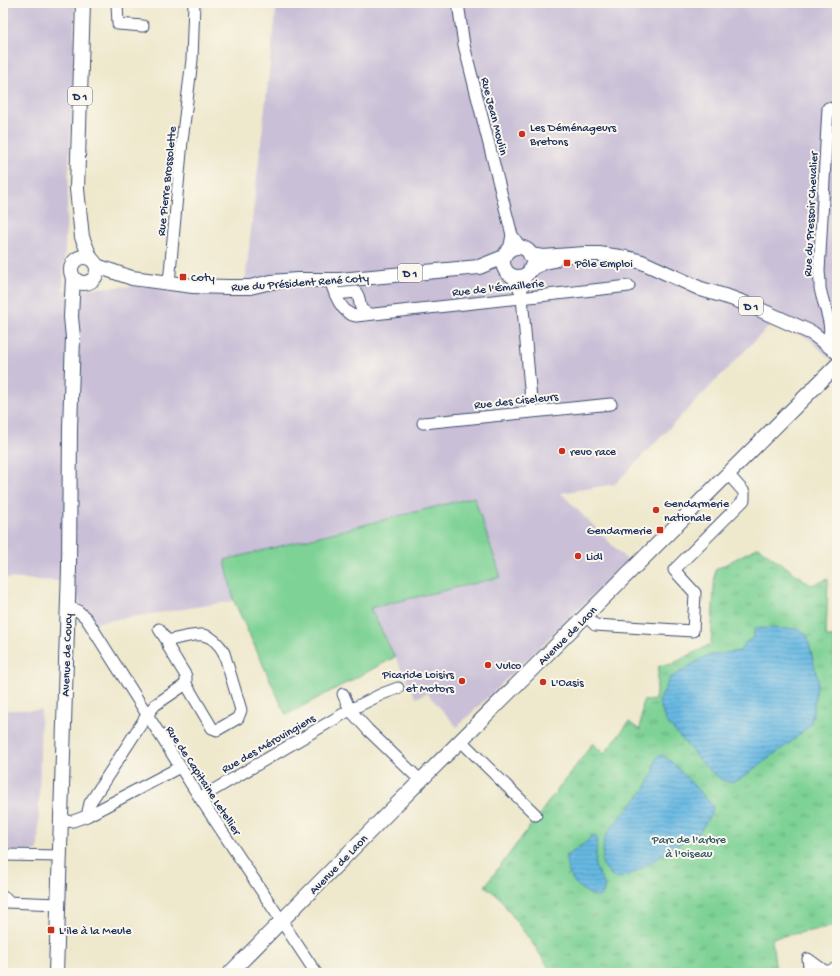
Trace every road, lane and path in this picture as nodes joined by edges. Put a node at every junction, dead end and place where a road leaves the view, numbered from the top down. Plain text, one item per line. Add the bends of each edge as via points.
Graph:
1 (83, 3) edge
2 (117, 3) edge
3 (194, 3) edge
4 (458, 3) edge
5 (143, 26) dead end
6 (828, 108) dead end
7 (77, 189) junction
8 (74, 262) junction
9 (518, 262) junction
10 (93, 271) junction
11 (73, 277) junction
12 (169, 283) junction
13 (335, 286) junction
14 (629, 286) dead end
15 (521, 294) junction
16 (370, 314) junction
17 (73, 337) junction
18 (832, 348) edge
19 (837, 365) edge
20 (611, 404) dead end
21 (532, 411) junction
22 (423, 422) dead end
23 (728, 474) junction
24 (67, 608) junction
25 (586, 616) junction
26 (159, 629) dead end
27 (167, 641) junction
28 (186, 684) junction
29 (398, 688) dead end
30 (343, 694) dead end
31 (350, 710) junction
32 (147, 715) junction
33 (461, 740) junction
34 (180, 767) junction
35 (421, 781) junction
36 (200, 798) junction
37 (536, 814) dead end
38 (87, 816) junction
39 (61, 822) junction
40 (3, 855) edge
41 (61, 856) junction
42 (3, 898) edge
43 (58, 904) junction
44 (282, 922) junction
45 (837, 968) edge
46 (56, 973) edge
47 (230, 973) edge
48 (316, 973) edge
49 (810, 973) edge
50 (824, 973) edge

1 - 7 main road, D 1
2 - 5 street via 119,26
3 - 12 street, Rue Pierre Brossolette via 192,60
4 - 9 street, Rue Jean Moulin via 464,45
6 - 18 street, Rue du Pressoir Chevalier via 819,272
7 - 8 main road, Avenue de Coucy via 73,222 76,252
7 - 10 main road via 82,237
8 - 10 main road via 82,257
8 - 11 main road, Avenue de Coucy via 71,269
9 - 13 main road, Rue du Président René Coty / D 1
9 - 15 street, Rue Jean Moulin
9 - 18 main road, Rue du Président René Coty / D 1 via 543,257 585,254 642,262 701,289 747,304 812,333
10 - 11 main road via 79,283
10 - 12 main road, Rue du Président René Coty / D 1
10 - 17 main road, Avenue de Coucy via 79,302
11 - 17 main road, Avenue de Coucy
12 - 13 main road, Rue du Président René Coty / D 1 via 250,287 297,280
13 - 16 street via 356,292 362,311
13 - 16 street, Rue de l'Émaillerie via 346,312 356,316
14 - 15 street, Rue de l'Émaillerie
15 - 16 street, Rue de l'Émaillerie
15 - 21 street
17 - 24 main road, Avenue de Coucy
19 - 23 main road, Avenue de Laon
20 - 21 street, Rue des Ciseleurs
21 - 22 street, Rue des Ciseleurs
23 - 25 main road, Avenue de Laon
23 - 25 street via 744,492 744,500 674,570 695,593 693,631 595,625
24 - 32 street, Rue de Capitaine Letellier via 77,610 86,618
24 - 39 main road, Avenue de Coucy
25 - 33 main road, Avenue de Laon
26 - 27 street
27 - 28 street via 186,676
27 - 28 street via 202,635 220,646 241,710 238,718 217,730 212,728
28 - 32 street via 155,705
29 - 31 street, Rue des Mérovingiens
30 - 31 street
31 - 35 street
31 - 36 street, Rue des Mérovingiens
32 - 34 street, Rue de Capitaine Letellier
32 - 38 street via 90,803
33 - 35 main road, Avenue de Laon
33 - 37 street
34 - 36 street, Rue de Capitaine Letellier
34 - 38 street
35 - 44 main road, Avenue de Laon
36 - 44 street, Rue de Capitaine Letellier
38 - 39 street
39 - 41 main road, Avenue de Coucy
40 - 41 street
41 - 43 main road, Avenue de Coucy
42 - 43 street via 6,898 6,902
43 - 46 main road, Avenue de Coucy
44 - 47 main road, Avenue de Laon
44 - 48 street, Rue de Capitaine Letellier
45 - 50 street
49 - 50 street via 808,959

